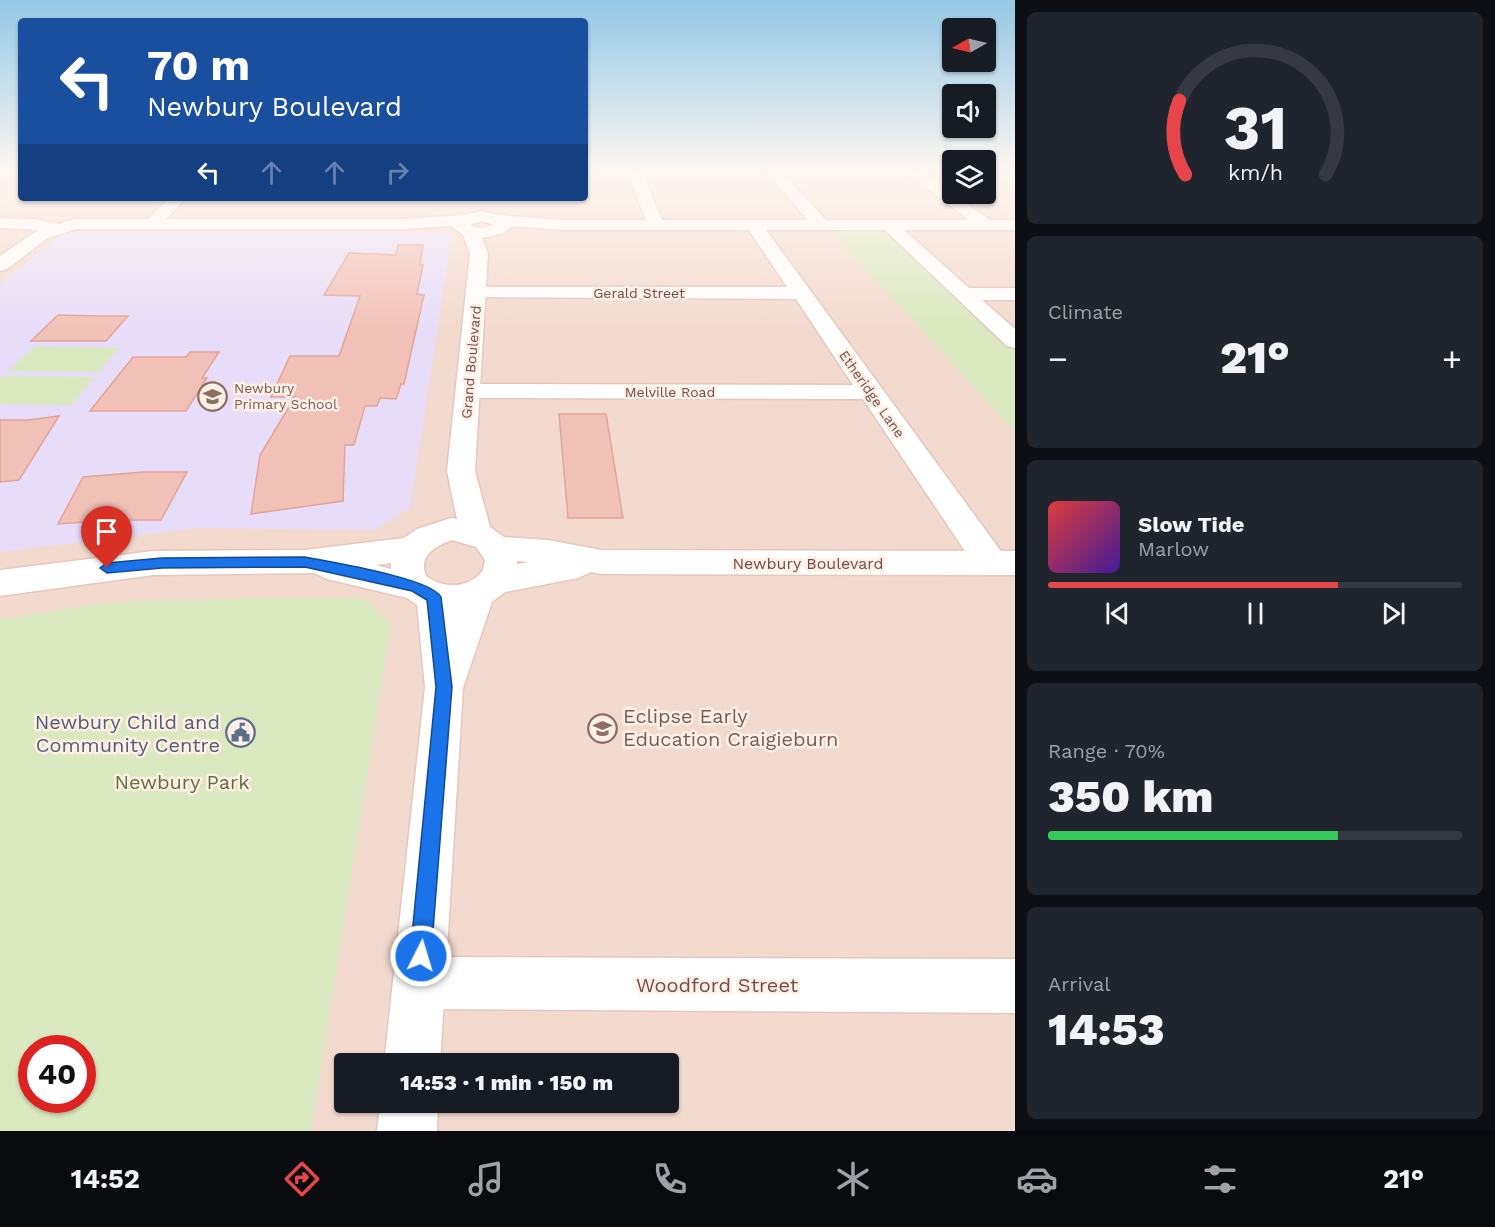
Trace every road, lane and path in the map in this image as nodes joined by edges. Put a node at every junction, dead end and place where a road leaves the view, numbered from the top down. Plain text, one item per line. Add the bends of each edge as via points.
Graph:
1 (466, 224) edge
2 (497, 224) edge
3 (37, 225) edge
4 (77, 225) edge
5 (548, 225) edge
6 (656, 225) joint
7 (754, 225) junction
8 (821, 225) joint
9 (888, 225) junction
10 (986, 225) joint
11 (1015, 225) edge
12 (56, 228) junction
13 (479, 253) junction
14 (0, 265) edge
15 (476, 293) junction
16 (802, 293) junction
17 (964, 294) junction
18 (1015, 294) edge
19 (1015, 341) edge
20 (468, 391) junction
21 (871, 392) junction
22 (461, 471) junction
23 (425, 540) junction
24 (487, 540) junction
25 (305, 562) junction
26 (601, 562) junction
27 (1003, 563) edge
28 (0, 584) edge
29 (486, 587) junction
30 (425, 592) junction
31 (444, 687) junction
32 (419, 983) junction
33 (1015, 986) edge
34 (413, 1053) edge
35 (408, 1113) edge
36 (407, 1131) edge

1 - 13 street
2 - 13 street
3 - 12 street
4 - 12 street
5 - 6 street
6 - 7 street
7 - 8 street
7 - 16 street, Etheridge Lane
8 - 9 street
9 - 10 street
9 - 17 street
10 - 11 street
12 - 14 street
13 - 15 street, Grand Boulevard
15 - 16 street, Gerald Street
15 - 20 street, Grand Boulevard
16 - 21 street, Etheridge Lane
17 - 18 street
17 - 19 street
20 - 21 street, Melville Road
20 - 22 street, Grand Boulevard
21 - 27 street, Etheridge Lane
22 - 23 street, Grand Boulevard
22 - 24 street, Grand Boulevard via 466,499
23 - 24 street via 464,529
23 - 25 street
23 - 30 street via 407,558 406,568 409,578
24 - 26 street, Newbury Boulevard
24 - 29 street via 501,559 500,570
25 - 28 street via 162,563
25 - 30 street
26 - 27 street, Newbury Boulevard
26 - 29 street, Newbury Boulevard
29 - 30 street via 463,598
29 - 31 street
30 - 31 street
31 - 32 street
32 - 33 street, Woodford Street
32 - 34 street
35 - 36 street

